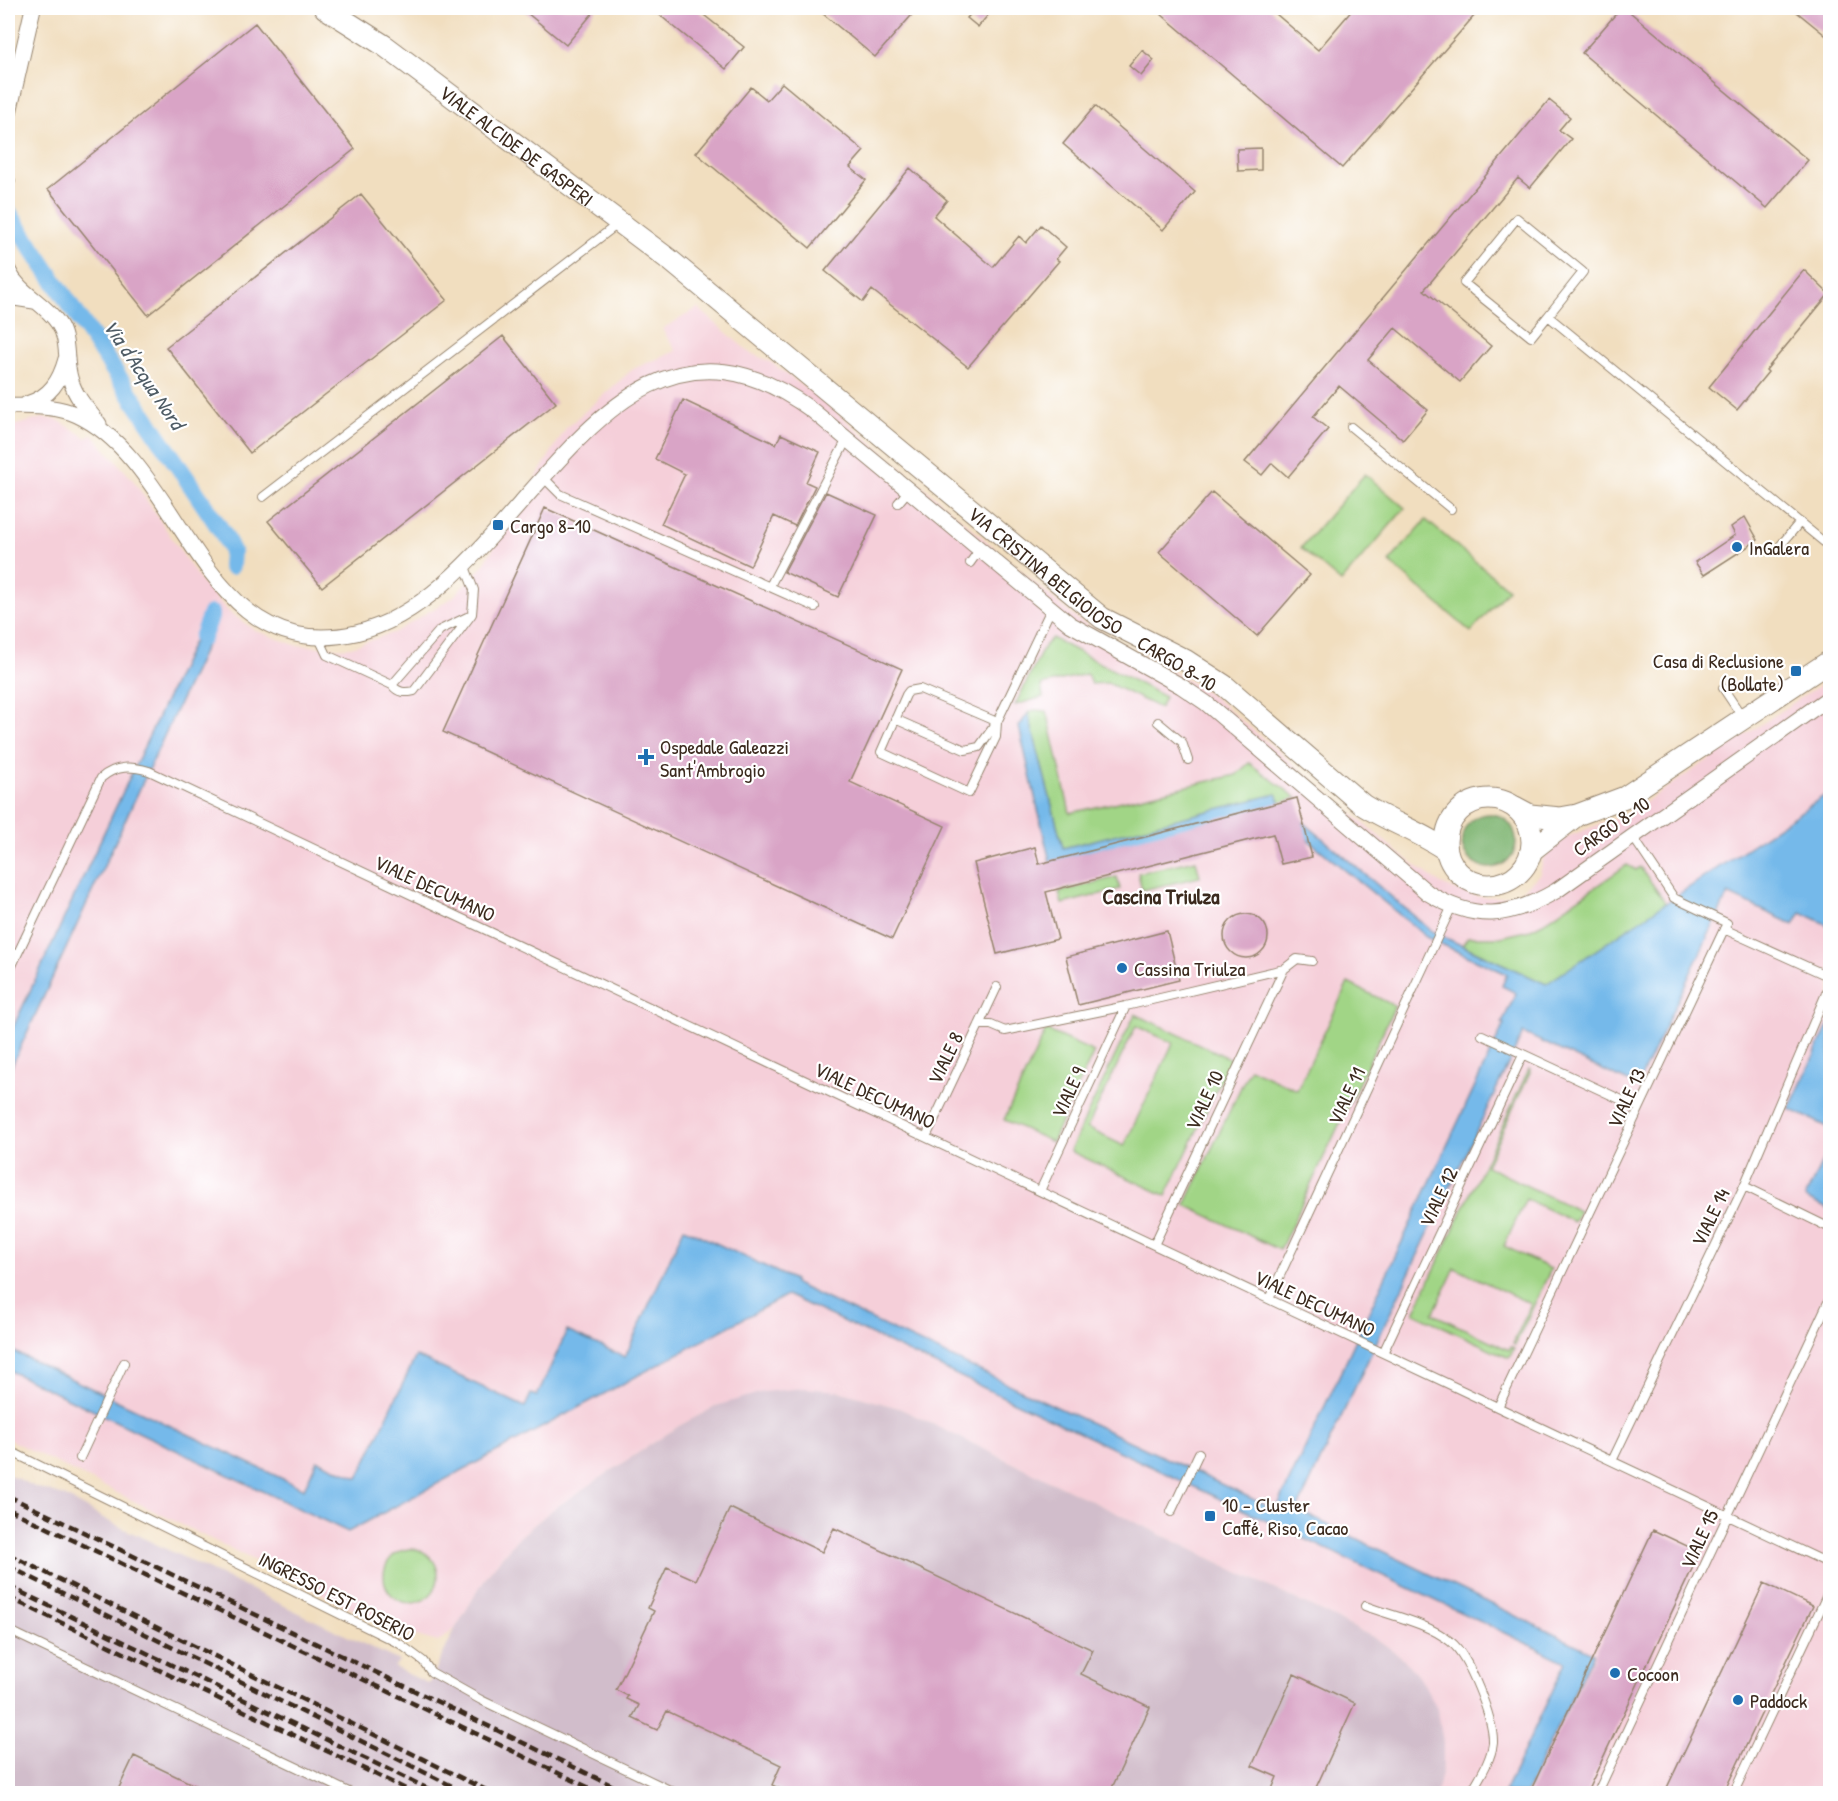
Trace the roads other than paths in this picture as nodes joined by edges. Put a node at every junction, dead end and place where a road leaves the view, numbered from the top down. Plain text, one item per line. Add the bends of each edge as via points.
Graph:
1 (33, 8) edge
2 (325, 8) edge
3 (8, 117) edge
4 (620, 222) junction
5 (8, 270) edge
6 (705, 288) joint
7 (8, 297) edge
8 (34, 301) junction
9 (1548, 316) junction
10 (66, 359) junction
11 (12, 408) edge
12 (1351, 427) dead end
13 (106, 432) junction
14 (848, 438) junction
15 (543, 477) junction
16 (910, 489) junction
17 (263, 496) dead end
18 (898, 503) dead end
19 (1452, 509) dead end
20 (1800, 522) junction
21 (1780, 546) dead end
22 (1830, 546) edge
23 (980, 549) junction
24 (970, 563) dead end
25 (464, 564) junction
26 (770, 586) junction
27 (815, 607) dead end
28 (1051, 609) junction
29 (472, 614) junction
30 (318, 636) junction
31 (1830, 661) edge
32 (392, 685) junction
33 (1723, 688) dead end
34 (1830, 697) edge
35 (1737, 709) dead end
36 (896, 719) junction
37 (997, 722) junction
38 (1158, 722) dead end
39 (1188, 760) dead end
40 (1515, 807) junction
41 (1456, 814) junction
42 (1577, 815) junction
43 (1404, 826) junction
44 (1633, 837) junction
45 (1446, 850) junction
46 (1532, 851) junction
47 (1452, 906) junction
48 (1724, 929) junction
49 (1312, 961) dead end
50 (1284, 969) junction
51 (8, 974) edge
52 (1830, 977) edge
53 (1830, 984) edge
54 (997, 987) dead end
55 (1126, 1006) junction
56 (979, 1025) junction
57 (1482, 1035) dead end
58 (1523, 1055) junction
59 (1640, 1108) junction
60 (926, 1137) junction
61 (1744, 1186) junction
62 (1040, 1191) junction
63 (1830, 1228) edge
64 (1154, 1245) junction
65 (1830, 1298) edge
66 (1269, 1299) junction
67 (1383, 1353) junction
68 (124, 1363) dead end
69 (1498, 1407) junction
70 (8, 1450) edge
71 (1199, 1453) dead end
72 (80, 1458) dead end
73 (1612, 1461) junction
74 (1171, 1512) dead end
75 (1728, 1516) junction
76 (1830, 1564) edge
77 (1830, 1589) edge
78 (1365, 1606) dead end
79 (8, 1630) edge
80 (353, 1794) edge
81 (678, 1794) edge
82 (1470, 1794) edge
83 (1597, 1794) edge
84 (1733, 1794) edge

1 - 3 street
2 - 4 street, VIALE ALCIDE DE GASPERI via 385,46
4 - 6 street, VIALE ALCIDE DE GASPERI
4 - 17 lane
5 - 8 street
6 - 43 street, VIA CRISTINA BELGIOIOSO via 1102,618 1185,660 1225,686 1363,805
7 - 8 street
8 - 10 street via 60,325 66,341
9 - 9 lane via 1583,272 1517,218 1464,283 1531,337
9 - 20 lane
10 - 11 street via 51,390 36,401
10 - 13 street via 78,396
11 - 13 street via 50,407 66,411
12 - 19 lane
13 - 30 street, CARGO 8-10 via 140,468 195,553 228,594 264,621 285,630
14 - 15 street, CARGO 8-10 via 796,398 744,375 716,372 673,376 649,384 604,415
14 - 16 street, CARGO 8-10
14 - 26 lane
15 - 25 street, CARGO 8-10
15 - 26 lane via 560,494
16 - 18 lane
16 - 23 street, CARGO 8-10
20 - 21 lane
20 - 22 lane
23 - 24 lane
23 - 28 street, CARGO 8-10
25 - 29 lane via 474,590
25 - 30 street, CARGO 8-10 via 418,604 380,625 355,633
26 - 27 lane
28 - 37 lane
28 - 47 street, CARGO 8-10 via 1087,636 1206,703 1428,893
29 - 32 lane via 440,630
29 - 32 lane via 414,691 405,693
30 - 32 lane via 327,655
31 - 42 street via 1625,797
33 - 35 lane
34 - 44 street, CARGO 8-10
36 - 37 lane via 965,750 979,747
36 - 37 lane via 907,693 920,689
36 - 37 lane via 881,752 969,793 996,737
38 - 39 lane via 1182,742
40 - 41 street via 1491,798 1466,805
40 - 42 street via 1546,818
40 - 46 street via 1530,827
41 - 43 street, VIA CRISTINA BELGIOIOSO via 1426,826
41 - 45 street via 1449,825
42 - 46 street
43 - 45 street, VIA CRISTINA BELGIOIOSO
44 - 47 street, CARGO 8-10 via 1529,906 1484,914
44 - 48 lane via 1674,898 1727,923
45 - 46 street via 1461,875 1488,885 1516,876
47 - 66 lane, VIALE 11
48 - 52 lane
48 - 59 lane, VIALE 13
49 - 50 lane via 1297,959
50 - 55 lane
50 - 64 lane, VIALE 10
51 - 60 lane, VIALE DECUMANO via 101,778 114,769 135,767
53 - 61 lane, VIALE 14
54 - 56 lane, VIALE 8
55 - 56 lane via 1005,1031
55 - 62 lane, VIALE 9
56 - 60 lane, VIALE 8
57 - 58 lane
58 - 59 lane
58 - 67 lane, VIALE 12
59 - 69 lane, VIALE 13
60 - 62 lane, VIALE DECUMANO
61 - 63 lane
61 - 73 lane, VIALE 14
62 - 64 lane, VIALE DECUMANO
64 - 66 lane, VIALE DECUMANO
65 - 75 lane, VIALE 15
66 - 67 lane, VIALE DECUMANO
67 - 69 lane, VIALE DECUMANO
68 - 72 lane
69 - 73 lane, VIALE DECUMANO
70 - 81 lane, INGRESSO EST ROSERIO via 400,1644 431,1672 481,1700
71 - 74 lane
73 - 75 lane, VIALE DECUMANO
75 - 76 lane, VIALE DECUMANO
75 - 83 lane, VIALE 15
77 - 84 lane
78 - 82 lane via 1438,1634 1452,1642 1466,1662 1492,1731 1489,1759
79 - 80 lane

